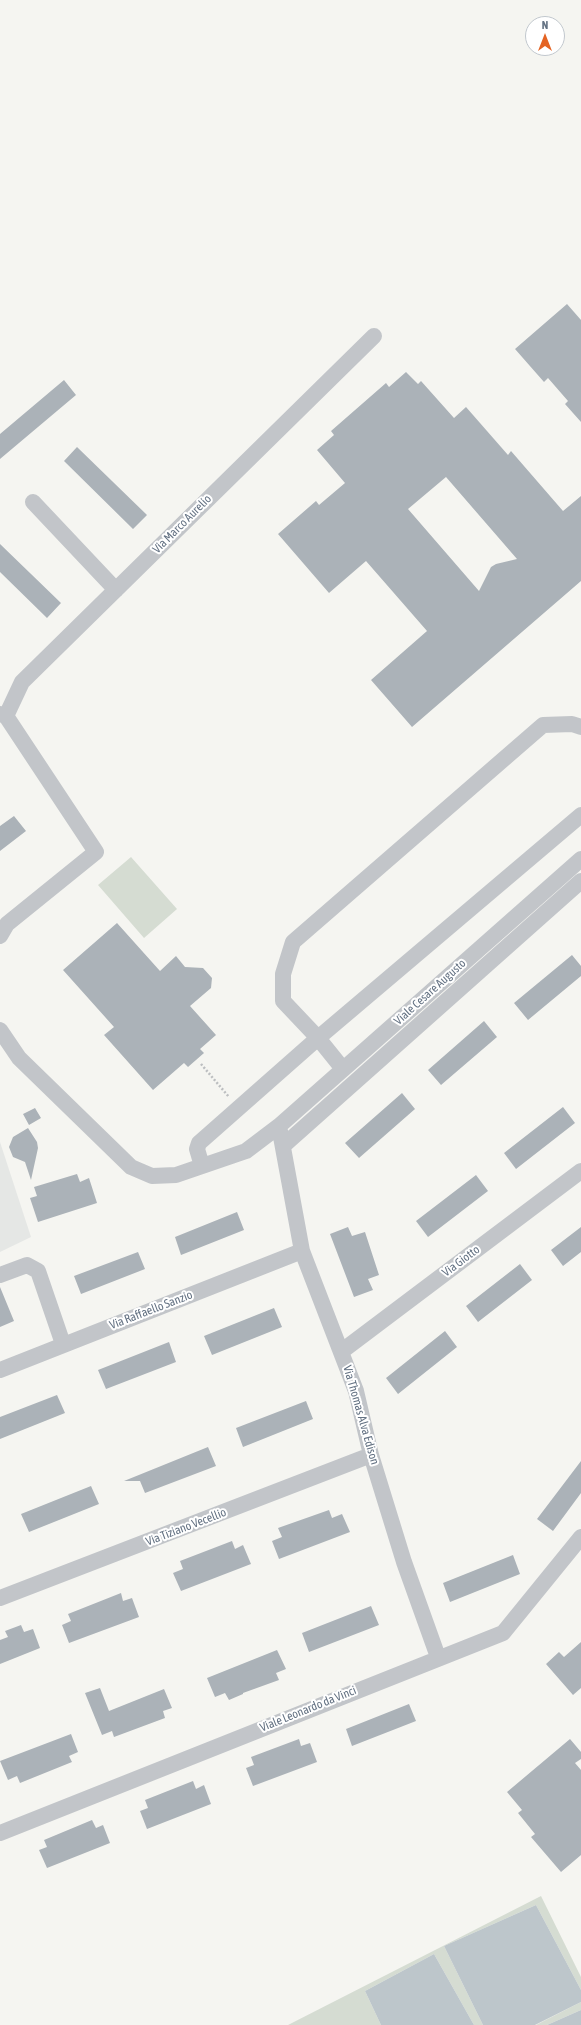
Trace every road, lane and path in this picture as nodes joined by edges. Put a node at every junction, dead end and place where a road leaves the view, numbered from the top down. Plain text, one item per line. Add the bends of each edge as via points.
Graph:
1 (374, 336) dead end
2 (33, 502) dead end
3 (116, 590) junction
4 (3, 715) edge
5 (581, 727) edge
6 (581, 815) edge
7 (581, 859) edge
8 (581, 881) edge
9 (0, 936) edge
10 (0, 1030) edge
11 (318, 1038) junction
12 (201, 1064) dead end
13 (343, 1069) junction
14 (238, 1109) junction
15 (279, 1126) junction
16 (283, 1146) junction
17 (202, 1166) junction
18 (581, 1171) edge
19 (302, 1251) junction
20 (0, 1275) edge
21 (63, 1344) junction
22 (342, 1351) junction
23 (0, 1370) edge
24 (371, 1455) junction
25 (581, 1537) edge
26 (0, 1598) edge
27 (438, 1657) junction
28 (0, 1833) edge

1 - 3 street, Via Marco Aurelio
2 - 3 street
3 - 4 street, Via Marco Aurelio via 22,682
4 - 9 street via 96,852 7,924
5 - 11 street via 572,724 543,725 293,942 283,974 283,1001
6 - 11 street
7 - 13 street, Viale Cesare Augusto
8 - 16 street, Viale Cesare Augusto
10 - 17 street, Viale Cesare Augusto via 19,1058 131,1167 144,1174 160,1177 176,1175
11 - 13 street
11 - 14 street
12 - 14 path
13 - 15 street, Viale Cesare Augusto
14 - 17 street via 199,1143 197,1149
15 - 16 street, Via Thomas Alva Edison
15 - 17 street, Viale Cesare Augusto via 246,1151
16 - 19 street, Via Thomas Alva Edison
18 - 22 street, Via Giotto
19 - 21 street, Via Raffaello Sanzio
19 - 22 street, Via Thomas Alva Edison via 321,1304
20 - 21 street via 27,1265 38,1271
21 - 23 street, Via Raffaello Sanzio
22 - 24 street, Via Thomas Alva Edison via 356,1391
24 - 26 street, Via Tiziano Vecellio
24 - 27 street, Via Thomas Alva Edison via 404,1562
25 - 27 street, Viale Leonardo da Vinci via 503,1633
27 - 28 street, Viale Leonardo da Vinci

